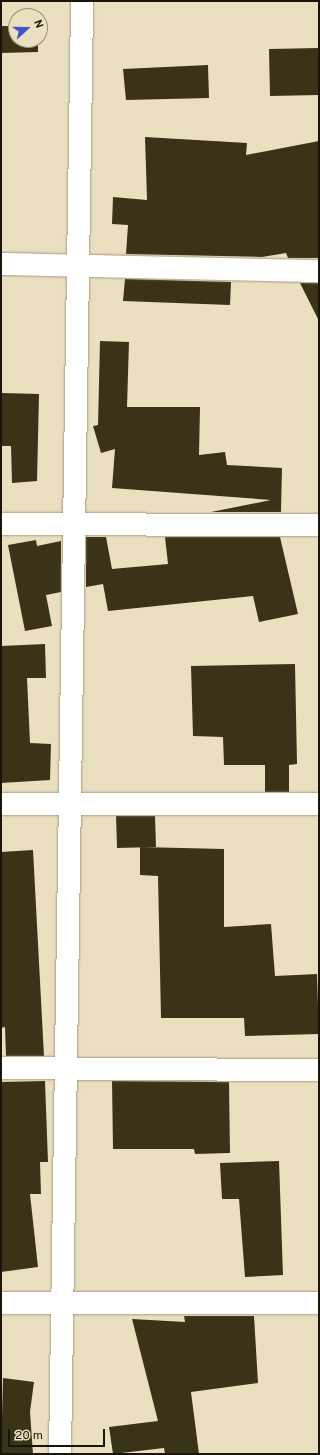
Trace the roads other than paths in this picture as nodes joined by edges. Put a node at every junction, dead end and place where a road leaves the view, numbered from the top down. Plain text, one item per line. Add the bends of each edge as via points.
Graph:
1 (82, 1) edge
2 (1, 264) edge
3 (78, 266) junction
4 (319, 271) edge
5 (1, 524) edge
6 (74, 524) junction
7 (319, 525) edge
8 (1, 804) edge
9 (70, 804) junction
10 (319, 804) edge
11 (1, 1068) edge
12 (66, 1068) junction
13 (319, 1070) edge
14 (1, 1303) edge
15 (62, 1303) junction
16 (319, 1303) edge
17 (60, 1454) edge

1 - 3 street
2 - 3 street
3 - 4 street
3 - 6 street
5 - 6 street
6 - 7 street
6 - 9 street
8 - 9 street
9 - 10 street
9 - 12 street
11 - 12 street
12 - 13 street
12 - 15 street
14 - 15 street
15 - 16 street
15 - 17 street

